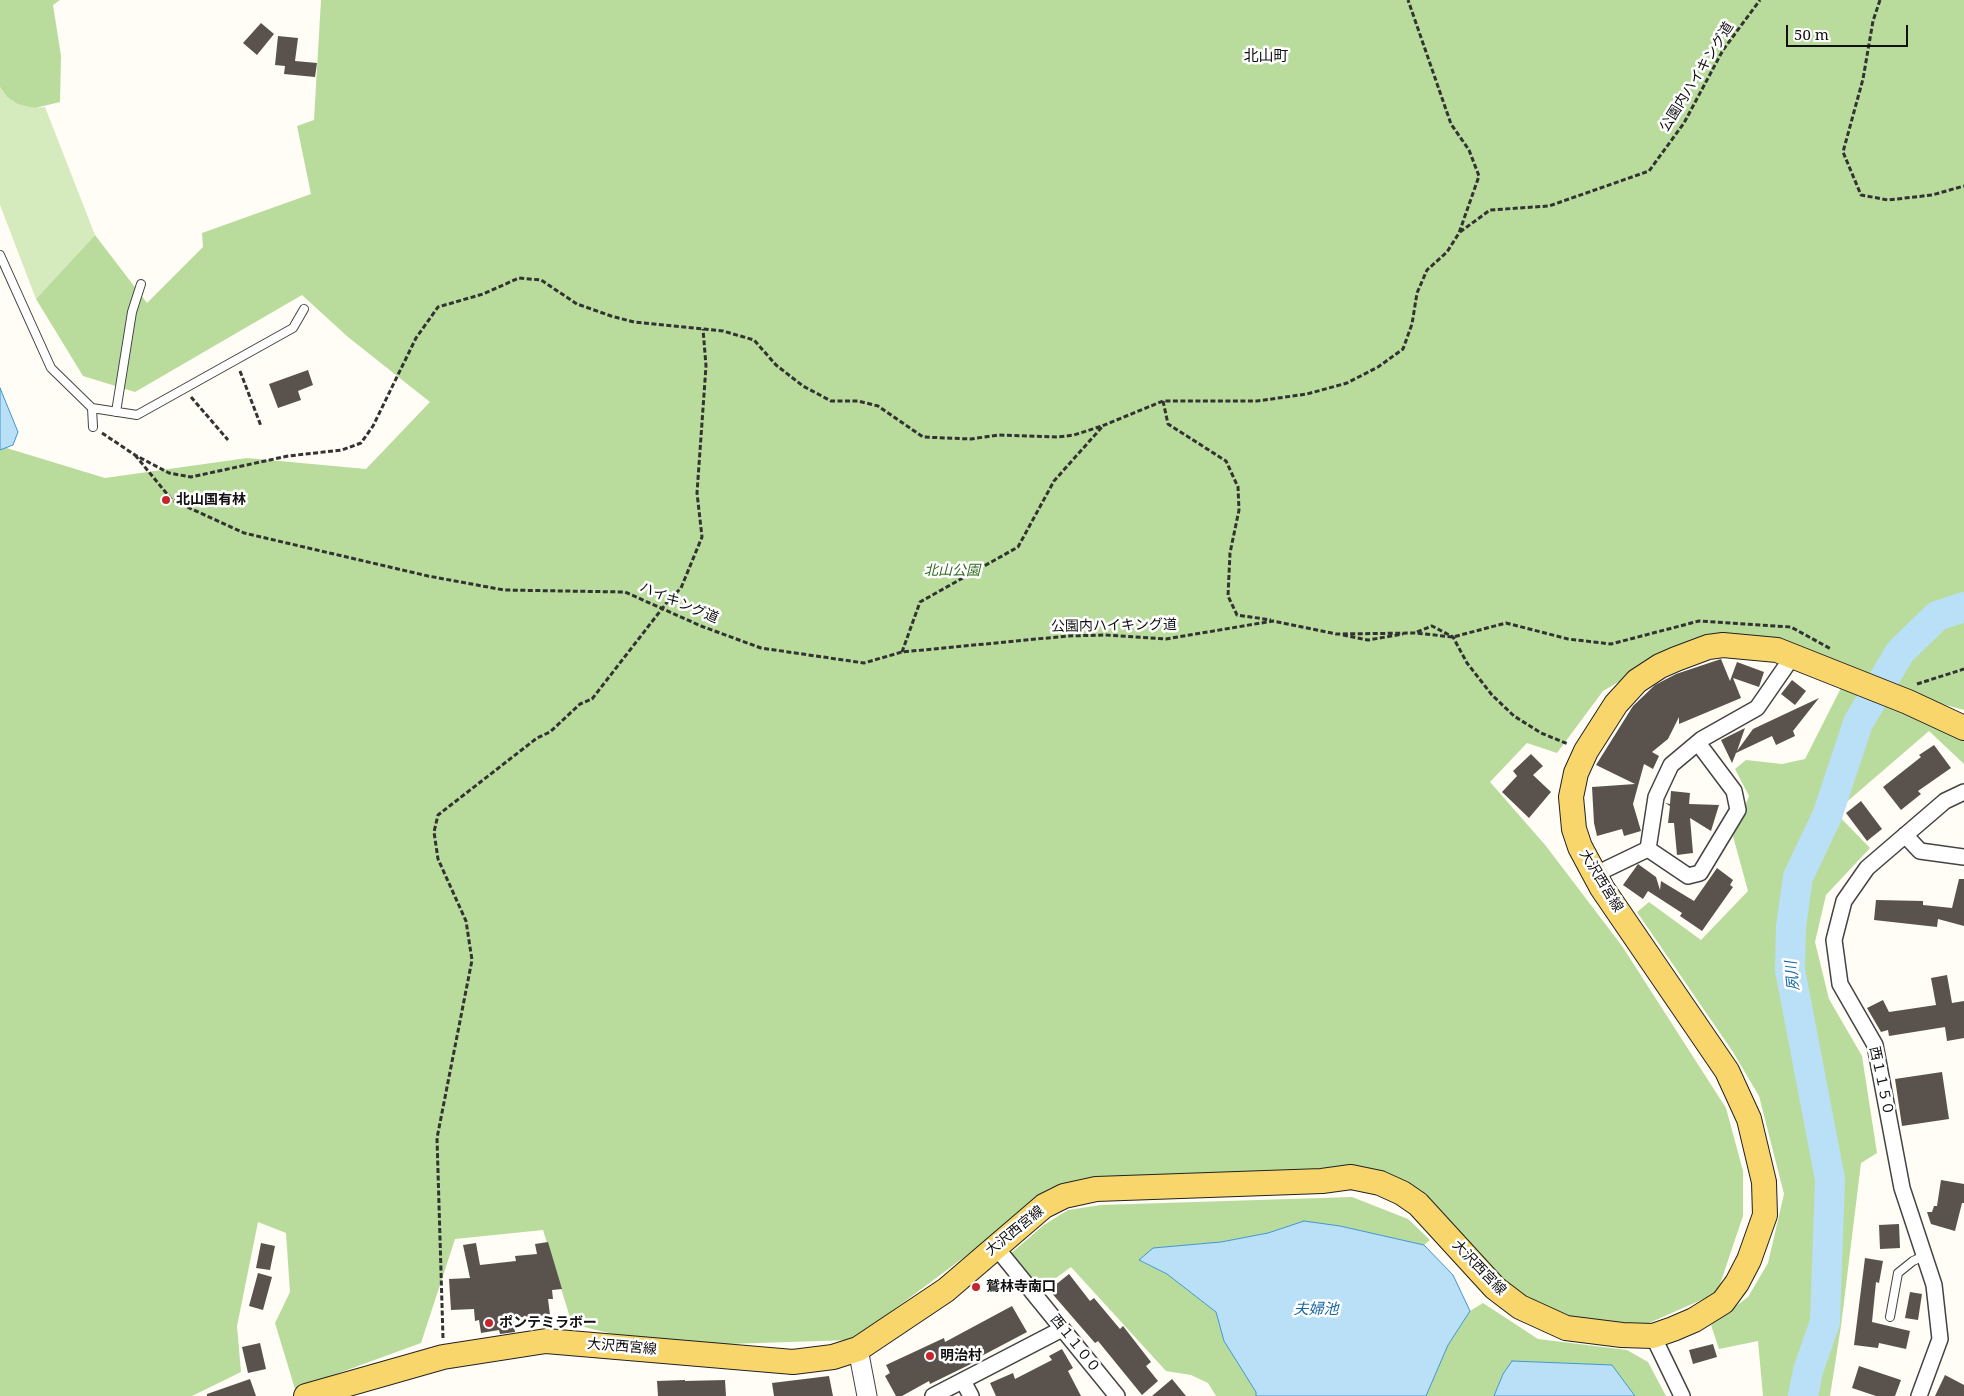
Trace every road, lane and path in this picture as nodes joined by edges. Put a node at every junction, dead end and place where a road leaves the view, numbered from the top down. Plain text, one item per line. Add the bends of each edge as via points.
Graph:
1 (1408, 0) edge
2 (1760, 0) edge
3 (1880, 0) edge
4 (1964, 186) edge
5 (1459, 233) junction
6 (0, 255) edge
7 (141, 284) dead end
8 (304, 309) dead end
9 (703, 329) junction
10 (245, 382) dead end
11 (184, 387) junction
12 (1163, 401) junction
13 (92, 408) junction
14 (116, 412) junction
15 (261, 426) dead end
16 (1102, 426) junction
17 (93, 427) joint
18 (228, 440) dead end
19 (135, 455) junction
20 (1273, 621) junction
21 (1415, 633) junction
22 (1336, 634) junction
23 (1453, 637) junction
24 (1832, 650) dead end
25 (902, 652) junction
26 (1793, 656) junction
27 (1964, 669) edge
28 (1911, 693) junction
29 (1964, 728) edge
30 (1698, 743) junction
31 (1586, 751) junction
32 (1964, 792) edge
33 (1904, 835) junction
34 (1648, 849) junction
35 (1964, 857) edge
36 (1594, 875) junction
37 (995, 1246) junction
38 (1924, 1256) junction
39 (1890, 1316) dead end
40 (1062, 1329) junction
41 (1653, 1336) junction
42 (858, 1349) junction
43 (443, 1357) junction
44 (963, 1380) junction
45 (306, 1396) edge
46 (867, 1396) edge
47 (933, 1396) edge
48 (971, 1396) edge
49 (1117, 1396) edge
50 (1682, 1396) edge
51 (1920, 1396) edge

1 - 5 path via 1451,124 1469,150 1479,176
2 - 5 path, 公園内ハイキング道 via 1723,50 1684,123 1649,171 1549,206 1490,210
3 - 4 path via 1843,152 1860,195 1888,200 1932,195
5 - 12 path via 1447,252 1427,270 1417,293 1412,324 1402,349 1378,367 1347,383 1307,394 1257,401
6 - 13 lane via 50,368
7 - 14 lane via 132,312
8 - 11 lane via 293,328
9 - 16 path via 754,340 776,365 803,386 831,401 858,401 878,406 923,437 1058,437
9 - 19 path via 634,322 611,316 577,304 540,280 519,278 483,294 438,307 416,338 373,426 361,443 342,450 288,456 192,477 169,473
9 - 43 path via 706,366 697,493 702,537 681,588 592,700 580,704 550,732 537,738 438,815 434,832 438,859 466,921 472,960 437,1138
10 - 15 path
11 - 14 lane via 137,415
11 - 18 path
12 - 16 path
12 - 20 path via 1168,424 1226,461 1238,487 1239,510 1230,553 1228,596 1237,615
13 - 14 lane
13 - 17 lane
16 - 25 path via 1054,481 1018,547 920,602
17 - 19 path
19 - 25 path, ハイキング道 via 172,500 244,533 428,576 504,590 625,592 701,626 761,648 864,663
20 - 22 path
20 - 25 path, 公園内ハイキング道 via 1166,639 1068,636
21 - 22 path
21 - 22 path via 1368,640
21 - 23 path
21 - 23 path via 1432,626
23 - 24 path via 1506,623 1568,639 1611,644 1699,621 1792,627
23 - 31 path via 1467,663 1492,695 1514,716 1541,733
26 - 28 main road, 大沢西宮線 via 1845,676
26 - 30 street via 1757,708
26 - 31 main road, 大沢西宮線 via 1777,650 1723,645 1660,666 1637,682 1616,704
27 - 28 path
28 - 29 main road, 大沢西宮線
30 - 34 street via 1671,765 1656,797
30 - 34 street via 1734,791 1738,810 1700,873 1688,876
31 - 36 main road, 大沢西宮線 via 1576,773 1571,805 1574,829
32 - 33 street, 西１１５０ via 1945,801
33 - 35 street via 1920,851
33 - 38 street, 西１１５０ via 1866,868 1844,901 1834,940 1840,984 1875,1045 1902,1188
34 - 36 street
36 - 41 main road, 大沢西宮線 via 1727,1071 1749,1118 1764,1182 1765,1215 1737,1283 1723,1302 1701,1316
37 - 40 street, 西１１００
37 - 41 main road, 大沢西宮線 via 1044,1206 1064,1196 1096,1189 1351,1178 1380,1183 1418,1204 1496,1288 1520,1307 1566,1328
37 - 42 main road, 大沢西宮線 via 946,1290
38 - 39 lane via 1898,1273
38 - 51 street, 西１１５０ via 1934,1286 1940,1339
40 - 44 street
40 - 49 street, 西１１００
41 - 50 street
42 - 43 main road, 大沢西宮線 via 824,1359 793,1362 546,1341
42 - 46 street
43 - 45 main road, 大沢西宮線
44 - 47 street
44 - 48 street

